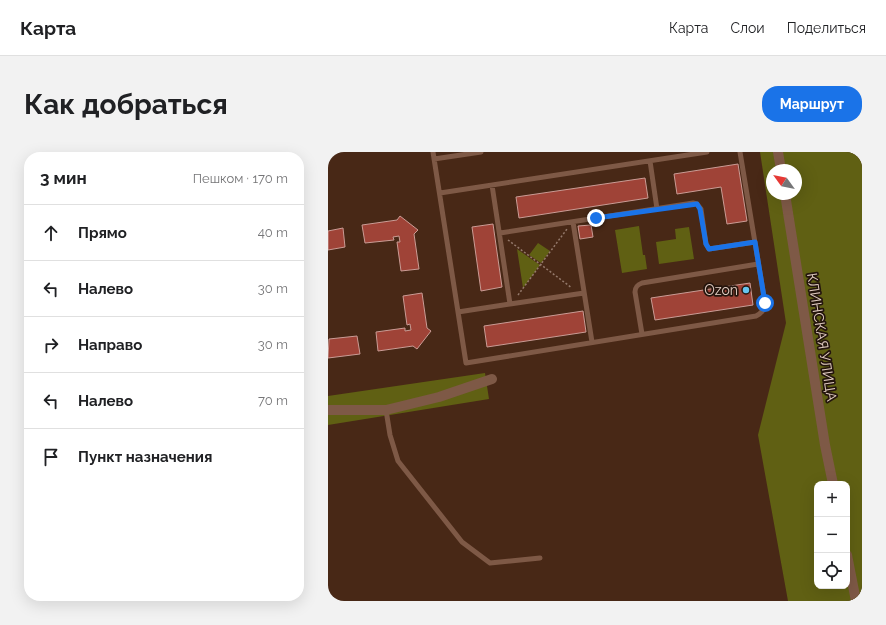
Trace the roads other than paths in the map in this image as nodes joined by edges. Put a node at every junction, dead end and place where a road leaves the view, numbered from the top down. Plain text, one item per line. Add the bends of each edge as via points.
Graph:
1 (433, 152) edge
2 (481, 152) edge
3 (707, 152) edge
4 (740, 152) edge
5 (778, 152) edge
6 (434, 159) junction
7 (650, 161) junction
8 (780, 164) edge
9 (492, 185) junction
10 (440, 193) junction
11 (786, 200) edge
12 (657, 209) junction
13 (573, 222) junction
14 (500, 234) junction
15 (755, 242) junction
16 (758, 264) junction
17 (582, 293) junction
18 (510, 304) junction
19 (458, 312) junction
20 (642, 334) junction
21 (592, 342) junction
22 (492, 379) dead end
23 (328, 410) edge
24 (386, 410) junction
25 (832, 481) edge
26 (540, 558) dead end
27 (850, 570) edge
28 (856, 601) edge

1 - 6 lane
2 - 6 lane
3 - 7 lane
4 - 15 lane
5 - 8 street
6 - 10 lane
7 - 9 lane
7 - 12 lane
9 - 10 lane
9 - 14 lane
10 - 19 lane
11 - 25 street, КЛИНСКАЯ УЛИЦА
12 - 13 lane
12 - 15 lane via 697,204 709,249
13 - 14 lane
13 - 17 lane
14 - 18 lane
15 - 16 lane
16 - 20 lane via 765,303 760,314
16 - 20 lane via 638,284 635,292
17 - 18 lane
17 - 21 lane
18 - 19 lane
19 - 21 lane via 466,362
20 - 21 lane
22 - 24 street via 439,397
23 - 24 street
24 - 26 lane via 398,461 462,542 490,563
27 - 28 street

